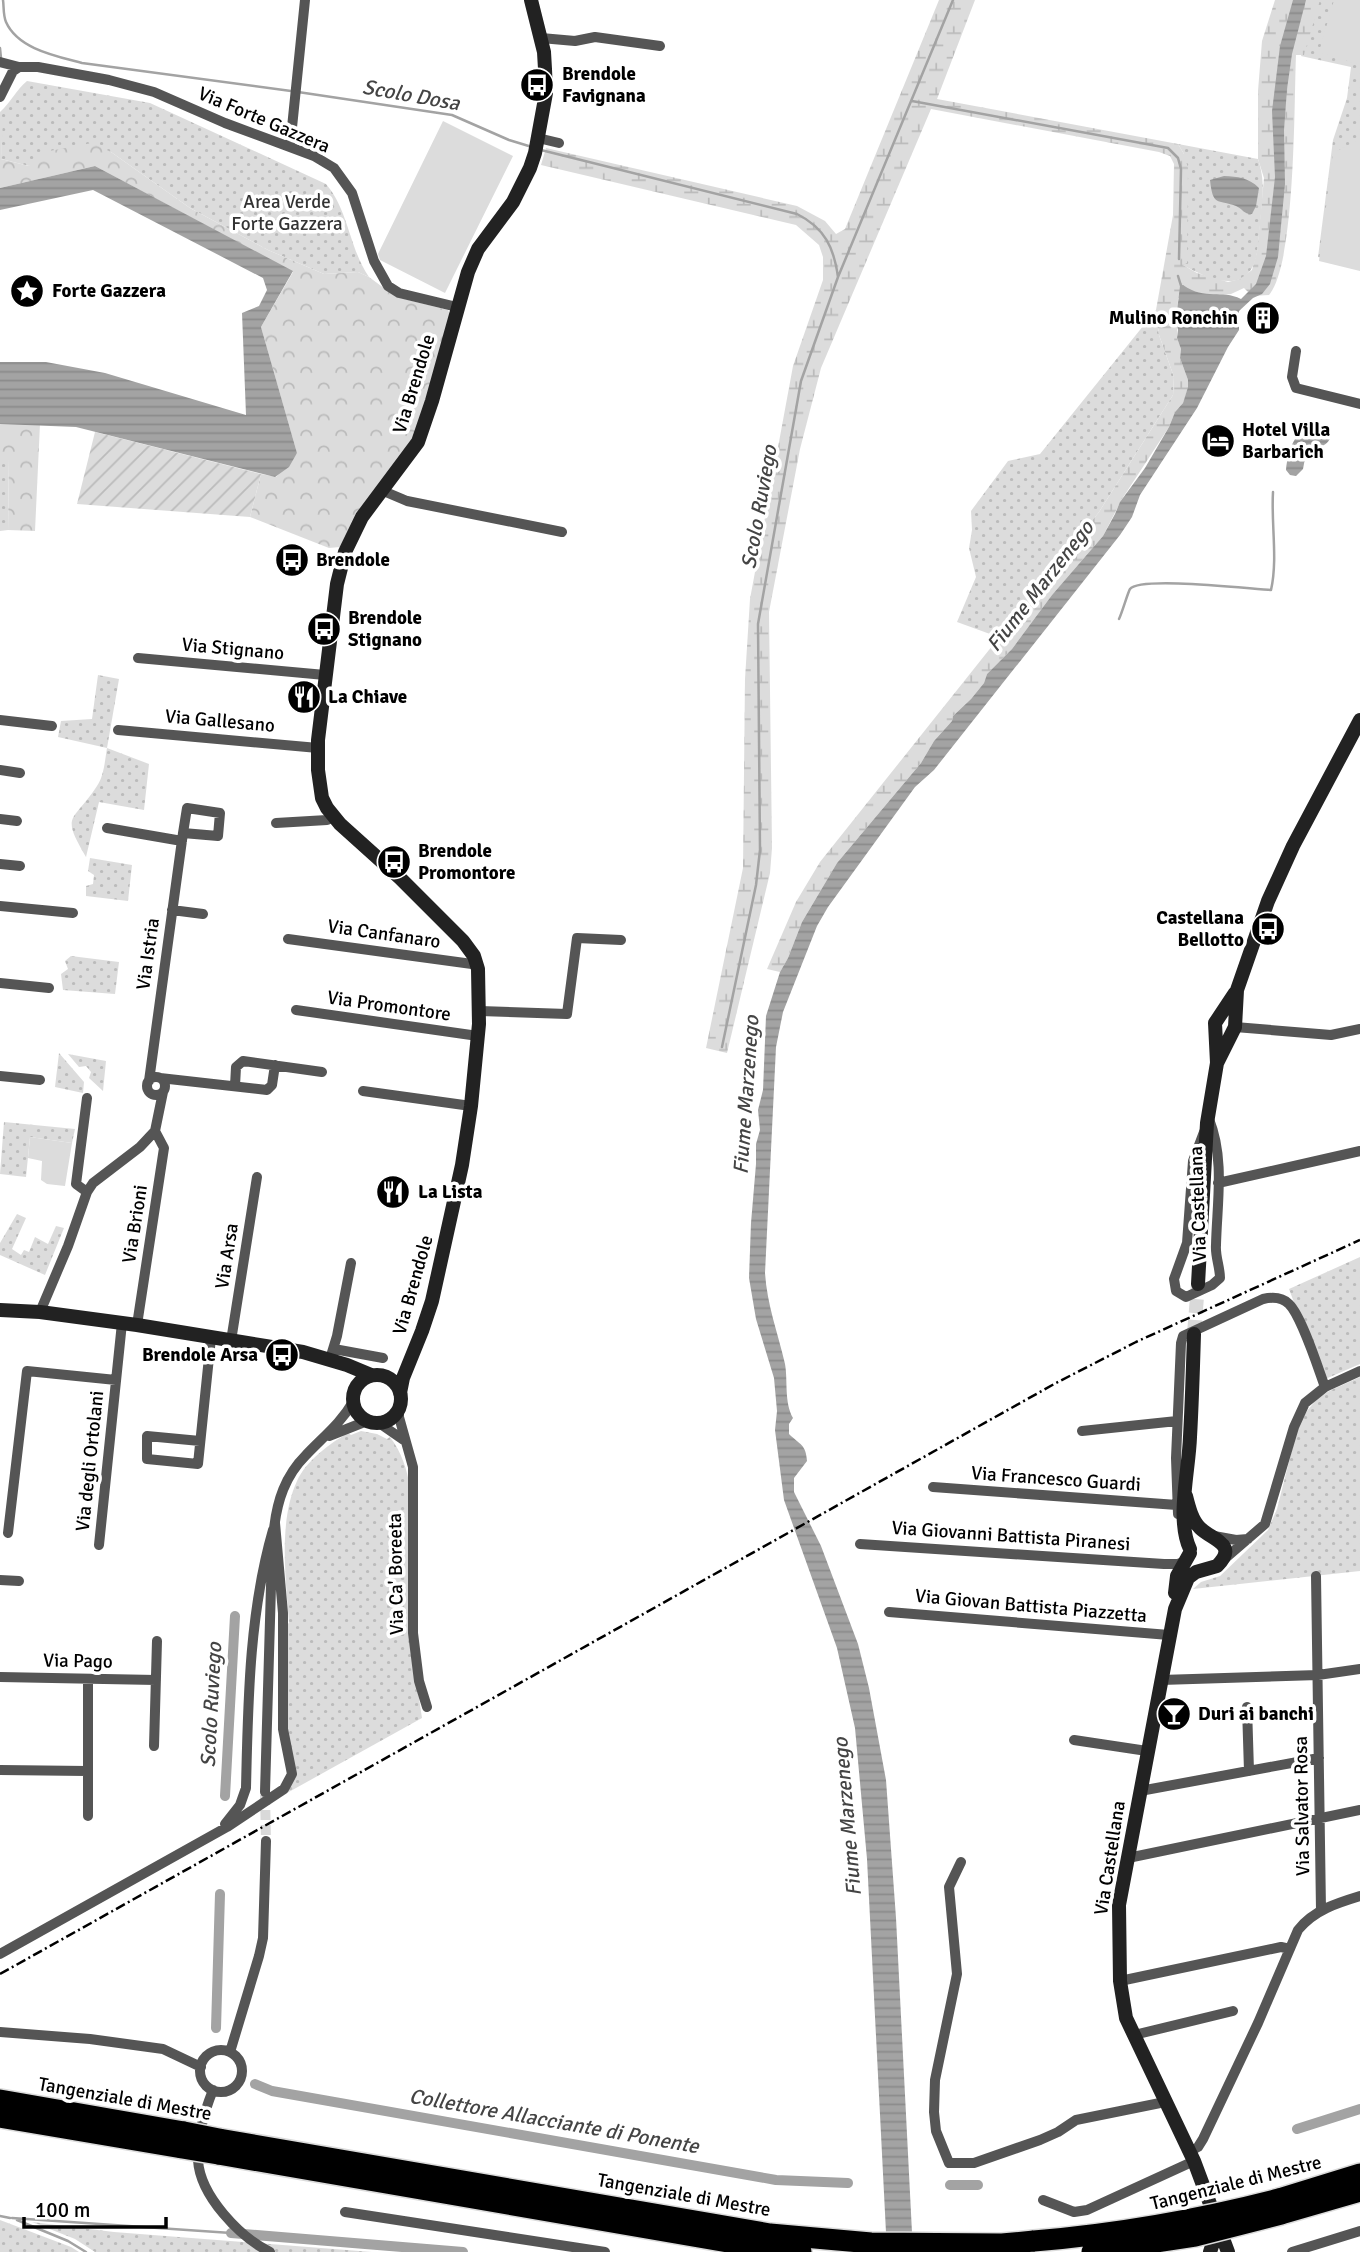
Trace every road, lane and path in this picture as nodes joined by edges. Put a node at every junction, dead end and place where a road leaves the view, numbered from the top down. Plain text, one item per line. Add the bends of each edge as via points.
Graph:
1 (306, 0) edge
2 (531, 0) edge
3 (541, 38) junction
4 (660, 46) dead end
5 (0, 62) edge
6 (19, 67) junction
7 (0, 97) edge
8 (559, 143) dead end
9 (536, 145) junction
10 (290, 147) junction
11 (457, 307) junction
12 (1296, 351) dead end
13 (1360, 404) edge
14 (381, 490) junction
15 (562, 532) dead end
16 (138, 658) dead end
17 (325, 675) junction
18 (0, 720) edge
19 (1360, 720) edge
20 (52, 726) dead end
21 (118, 730) dead end
22 (318, 748) junction
23 (0, 770) edge
24 (20, 773) dead end
25 (333, 817) junction
26 (0, 820) edge
27 (17, 821) dead end
28 (276, 823) dead end
29 (107, 828) dead end
30 (0, 864) edge
31 (20, 866) dead end
32 (0, 905) edge
33 (172, 910) junction
34 (73, 913) dead end
35 (203, 914) dead end
36 (288, 939) dead end
37 (621, 940) dead end
38 (477, 962) junction
39 (0, 984) edge
40 (49, 988) dead end
41 (1237, 990) junction
42 (296, 1010) dead end
43 (480, 1012) junction
44 (1217, 1023) junction
45 (1233, 1026) junction
46 (1360, 1029) edge
47 (478, 1036) junction
48 (1217, 1063) junction
49 (275, 1065) junction
50 (322, 1072) dead end
51 (0, 1076) edge
52 (154, 1079) junction
53 (40, 1080) dead end
54 (234, 1086) junction
55 (363, 1091) dead end
56 (163, 1092) junction
57 (87, 1098) dead end
58 (471, 1106) junction
59 (1208, 1119) junction
60 (155, 1131) junction
61 (1360, 1152) edge
62 (257, 1177) dead end
63 (1218, 1183) junction
64 (86, 1192) junction
65 (351, 1263) dead end
66 (1198, 1284) tunnel mouth
67 (0, 1310) edge
68 (40, 1312) junction
69 (122, 1323) junction
70 (137, 1325) junction
71 (1194, 1334) tunnel mouth
72 (211, 1338) junction
73 (231, 1341) junction
74 (414, 1350) junction
75 (332, 1356) junction
76 (383, 1358) dead end
77 (1360, 1371) edge
78 (377, 1375) junction
79 (116, 1381) junction
80 (1325, 1387) junction
81 (400, 1393) junction
82 (354, 1396) junction
83 (399, 1409) junction
84 (1177, 1421) junction
85 (373, 1422) junction
86 (1082, 1431) dead end
87 (326, 1437) junction
88 (200, 1441) junction
89 (405, 1441) junction
90 (933, 1487) dead end
91 (1182, 1501) junction
92 (275, 1523) junction
93 (8, 1533) dead end
94 (1212, 1535) junction
95 (1248, 1539) junction
96 (860, 1544) dead end
97 (99, 1545) dead end
98 (1189, 1554) junction
99 (1160, 1564) junction
100 (1214, 1567) junction
101 (1316, 1576) dead end
102 (0, 1580) edge
103 (19, 1581) dead end
104 (1175, 1588) junction
105 (1175, 1609) junction
106 (889, 1612) dead end
107 (1169, 1635) junction
108 (157, 1641) dead end
109 (1360, 1669) edge
110 (1318, 1675) junction
111 (0, 1677) edge
112 (88, 1679) junction
113 (156, 1680) junction
114 (1161, 1680) junction
115 (427, 1707) dead end
116 (1247, 1707) dead end
117 (1074, 1740) dead end
118 (154, 1746) dead end
119 (1147, 1751) junction
120 (1319, 1758) junction
121 (0, 1770) edge
122 (87, 1771) junction
123 (1250, 1771) junction
124 (1140, 1791) junction
125 (265, 1792) tunnel mouth
126 (1360, 1810) edge
127 (88, 1816) dead end
128 (1320, 1818) junction
129 (219, 1831) junction
130 (266, 1841) tunnel mouth
131 (1128, 1858) junction
132 (961, 1862) dead end
133 (1360, 1896) edge
134 (1321, 1910) junction
135 (0, 1954) edge
136 (1288, 1954) junction
137 (1119, 1981) junction
138 (1233, 2011) dead end
139 (0, 2032) edge
140 (1134, 2035) junction
141 (230, 2052) junction
142 (201, 2067) junction
143 (213, 2090) junction
144 (0, 2093) edge
145 (0, 2100) edge
146 (1165, 2102) junction
147 (45, 2108) junction
148 (0, 2117) edge
149 (0, 2123) edge
150 (70, 2128) junction
151 (183, 2140) junction
152 (218, 2147) junction
153 (1191, 2157) junction
154 (1360, 2165) edge
155 (1360, 2174) edge
156 (1360, 2193) edge
157 (1323, 2194) junction
158 (1043, 2200) dead end
159 (1280, 2207) junction
160 (345, 2212) dead end
161 (1216, 2224) junction
162 (1360, 2231) edge
163 (268, 2251) edge
164 (605, 2252) edge
165 (801, 2252) edge
166 (1092, 2252) edge
167 (1210, 2252) edge
168 (1228, 2252) edge
169 (1292, 2252) edge

1 - 10 street
2 - 3 street, Via Brendole
3 - 4 street via 575,41 595,37
3 - 9 street, Via Brendole via 546,93
5 - 6 street, Via Forte Gazzera
6 - 7 street
6 - 10 street, Via Forte Gazzera via 133,86
8 - 9 street
9 - 11 street, Via Brendole via 513,202 473,259
10 - 11 street, Via Forte Gazzera via 334,168 343,180 388,286
11 - 14 street, Via Brendole via 423,429 410,455
12 - 13 street via 1292,377 1296,388
14 - 15 street via 407,501
14 - 17 street, Via Brendole via 356,528 342,563
16 - 17 street, Via Stignano
17 - 22 street, Via Brendole
18 - 20 street
19 - 41 street, Via Castellana via 1284,865
21 - 22 street, Via Gallesano
22 - 25 street, Via Brendole via 321,791
23 - 24 street
25 - 28 street
25 - 38 street, Via Brendole via 453,930
26 - 27 street
29 - 33 street, Via Istria via 182,837
30 - 31 street
32 - 34 street
33 - 35 street
33 - 52 street, Via Istria
36 - 38 street, Via Canfanaro
37 - 43 street via 577,938 567,1014
38 - 43 street, Via Brendole
39 - 40 street
41 - 44 street, Via Castellana
41 - 45 street, Via Castellana
42 - 47 street, Via Promontore
43 - 47 street, Via Brendole
44 - 45 street via 1223,1034
44 - 48 street, Via Castellana
45 - 46 street via 1331,1035
45 - 48 street, Via Castellana
47 - 58 street, Via Brendole
48 - 59 street, Via Castellana
49 - 50 street
49 - 54 street via 268,1090
49 - 54 street via 239,1062
51 - 53 street
52 - 54 street
52 - 56 street, Via Istria via 164,1083
52 - 56 street via 147,1089 150,1094
55 - 58 street
56 - 60 street, Via Istria
57 - 64 street via 76,1184
58 - 74 street, Via Brendole via 432,1301
59 - 63 street, Via Castellana via 1218,1154
59 - 63 street, Via Castellana via 1194,1161 1187,1243 1174,1279 1176,1291 1183,1296 1220,1278
59 - 66 street, Via Castellana
60 - 64 street
60 - 70 street, Via Brioni via 164,1148
61 - 63 street
62 - 73 street, Via Arsa
64 - 68 street
65 - 75 street
67 - 68 street
68 - 69 street
69 - 70 street
69 - 79 street, Via degli Ortolani
70 - 72 street
71 - 91 street
72 - 73 street
72 - 88 street
73 - 75 street
74 - 78 street, Via Brendole via 396,1368
74 - 81 street, Via Brendole
75 - 76 street
75 - 78 street
75 - 82 street via 348,1375
77 - 80 street
78 - 81 street via 394,1382
78 - 82 street via 359,1383
79 - 93 street, Via degli Ortolani via 27,1371
79 - 97 street, Via degli Ortolani
80 - 84 street via 1293,1309 1283,1300 1263,1298 1184,1336
80 - 95 street via 1301,1409 1268,1518
81 - 83 street
82 - 85 street via 356,1410
82 - 87 street
83 - 85 street via 394,1416
83 - 89 street, Via Ca' Boreeta
84 - 86 street
84 - 91 street
85 - 87 street
85 - 89 street
87 - 92 street via 288,1477
88 - 88 street via 198,1464 147,1459 147,1436
89 - 115 street, Via Ca' Boreeta via 413,1467 413,1633
90 - 91 street, Via Francesco Guardi
91 - 94 street
91 - 98 street
92 - 125 street
92 - 129 street via 256,1619 246,1788 240,1805
92 - 129 street via 283,1613 282,1721 292,1774 284,1789
94 - 95 street
94 - 98 street via 1197,1538
94 - 100 street via 1224,1547 1223,1558
95 - 100 street
96 - 99 street, Via Giovanni Battista Piranesi
98 - 99 street, Via Giovanni Battista Piranesi via 1178,1564
98 - 100 street via 1195,1565
98 - 104 street, Via Castellana
99 - 104 street
100 - 105 street, Via Castellana via 1188,1578
101 - 110 street, Via Salvator Rosa
102 - 103 street
104 - 105 street, Via Castellana
105 - 107 street, Via Castellana
106 - 107 street, Via Giovan Battista Piazzetta
107 - 114 street, Via Castellana
108 - 113 street
109 - 110 street
110 - 114 street
110 - 120 street, Via Salvator Rosa
111 - 112 street, Via Pago
112 - 113 street, Via Pago
112 - 122 street
113 - 118 street
114 - 119 street, Via Castellana
116 - 123 street
117 - 119 street
119 - 124 street, Via Castellana
120 - 123 street
120 - 128 street, Via Salvator Rosa
121 - 122 street
122 - 127 street
123 - 124 street
124 - 131 street, Via Castellana
126 - 128 street
128 - 131 street
128 - 134 street, Via Salvator Rosa
129 - 135 street
130 - 141 street via 260,1956
131 - 137 street, Via Castellana via 1119,1905
132 - 146 street via 949,1886 957,1974 935,2080 936,2131 949,2164 974,2163 1058,2132 1076,2120
133 - 134 street
134 - 136 street via 1298,1930
136 - 137 street via 1281,1947
136 - 153 street
137 - 140 street, Via Castellana
138 - 140 street
139 - 142 street via 163,2049
140 - 146 street, Via Castellana
141 - 142 street via 210,2053
141 - 143 street via 242,2067 239,2082 229,2091
142 - 143 street via 203,2081
143 - 163 street via 204,2115 198,2161 204,2180 232,2224
144 - 147 highway
145 - 147 highway, Tangenziale di Mestre
146 - 153 street, Via Castellana
147 - 151 highway, Tangenziale di Mestre
148 - 150 highway, Tangenziale di Mestre
149 - 150 highway
150 - 151 highway, Tangenziale di Mestre
151 - 152 highway, Tangenziale di Mestre, bridge
152 - 159 highway, Tangenziale di Mestre, bridge via 770,2234 871,2243 1002,2244
152 - 165 highway, Tangenziale di Mestre via 736,2244
153 - 158 street via 1087,2210 1074,2212
153 - 161 street, Via Castellana
154 - 157 highway via 1343,2171
155 - 157 highway, Tangenziale di Mestre
156 - 157 highway
157 - 159 highway, Tangenziale di Mestre
159 - 166 highway, Tangenziale di Mestre, bridge via 1195,2236
160 - 164 street
161 - 167 street
161 - 168 street, Via Castellana
162 - 169 street

